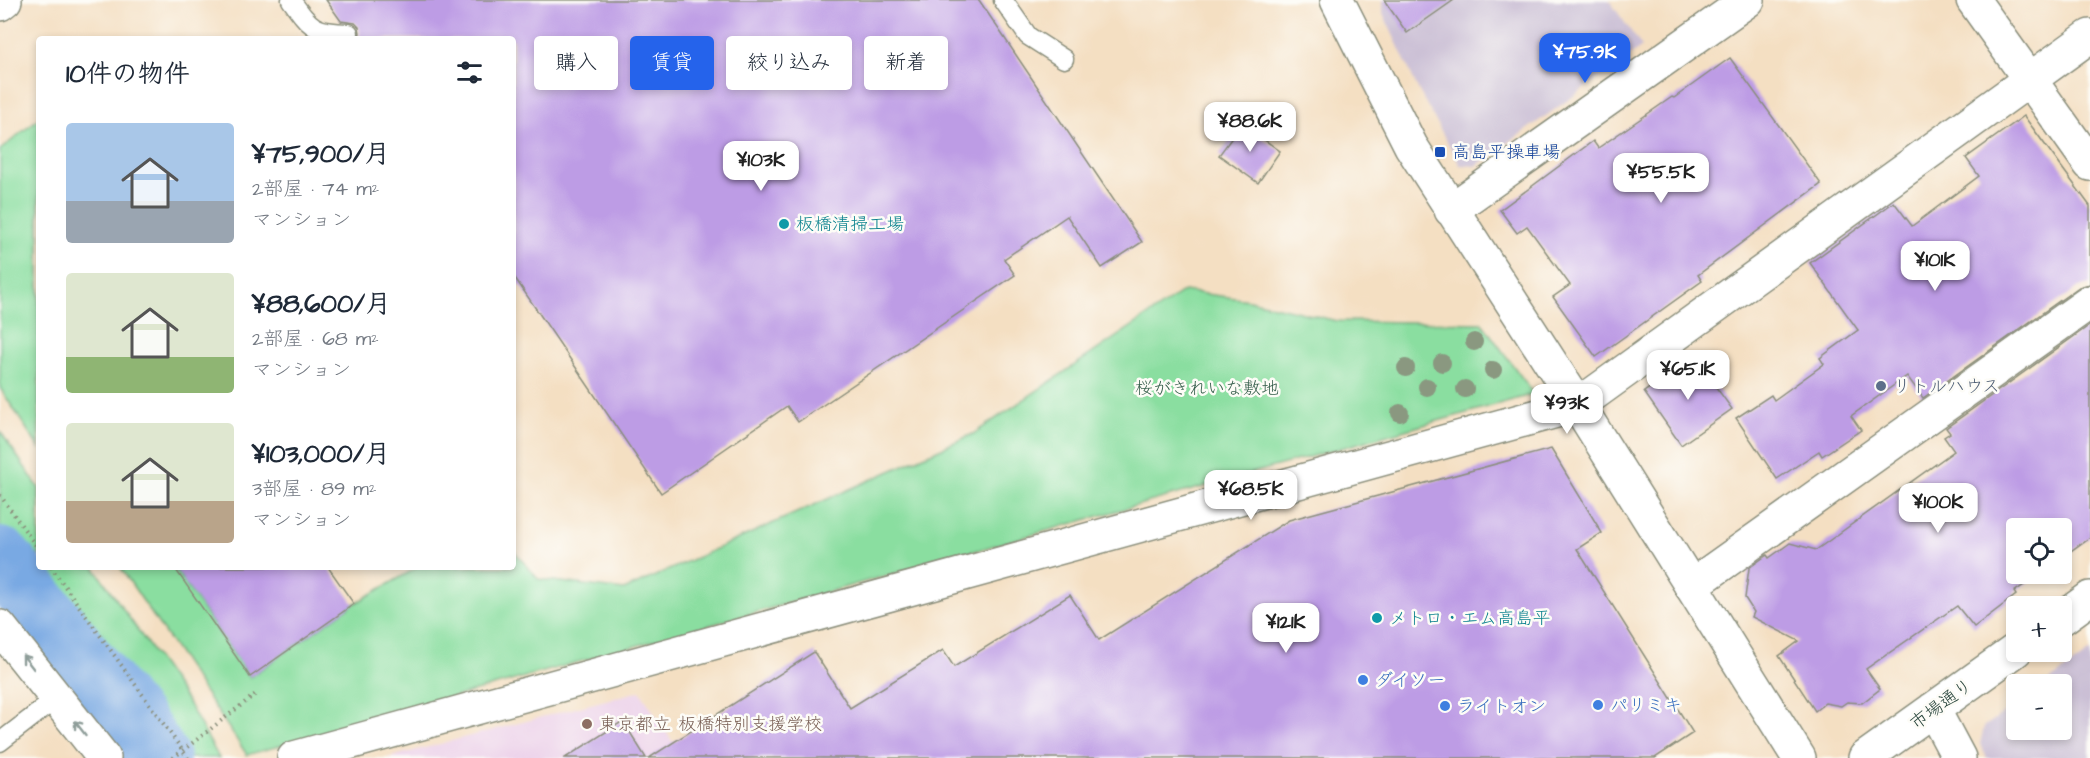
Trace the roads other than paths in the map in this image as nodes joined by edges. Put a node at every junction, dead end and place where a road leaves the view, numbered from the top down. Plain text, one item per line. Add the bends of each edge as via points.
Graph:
1 (5, 0) edge
2 (291, 0) edge
3 (1002, 0) edge
4 (1748, 0) edge
5 (1973, 0) edge
6 (1343, 2) edge
7 (0, 4) edge
8 (349, 33) dead end
9 (2090, 36) edge
10 (1064, 59) dead end
11 (2029, 79) junction
12 (2090, 164) edge
13 (1451, 210) junction
14 (2090, 302) edge
15 (1578, 405) junction
16 (1691, 586) junction
17 (2090, 598) edge
18 (2072, 611) edge
19 (0, 627) edge
20 (2006, 657) edge
21 (57, 698) junction
22 (1933, 709) junction
23 (0, 742) edge
24 (104, 758) edge
25 (294, 758) edge
26 (1800, 758) edge
27 (1865, 758) edge
28 (1959, 758) edge

1 - 7 street
2 - 8 lane via 309,24 328,32
3 - 10 lane via 1028,36
4 - 13 street
5 - 11 street
6 - 13 street via 1411,146
9 - 11 street
11 - 12 street
11 - 15 street
13 - 15 street
14 - 16 street
15 - 16 street
15 - 25 street
16 - 26 street
17 - 18 street
21 -> 19 street
20 - 22 street, 市場通り
21 - 23 lane
24 -> 21 street
22 - 27 street, 市場通り
22 - 28 street

